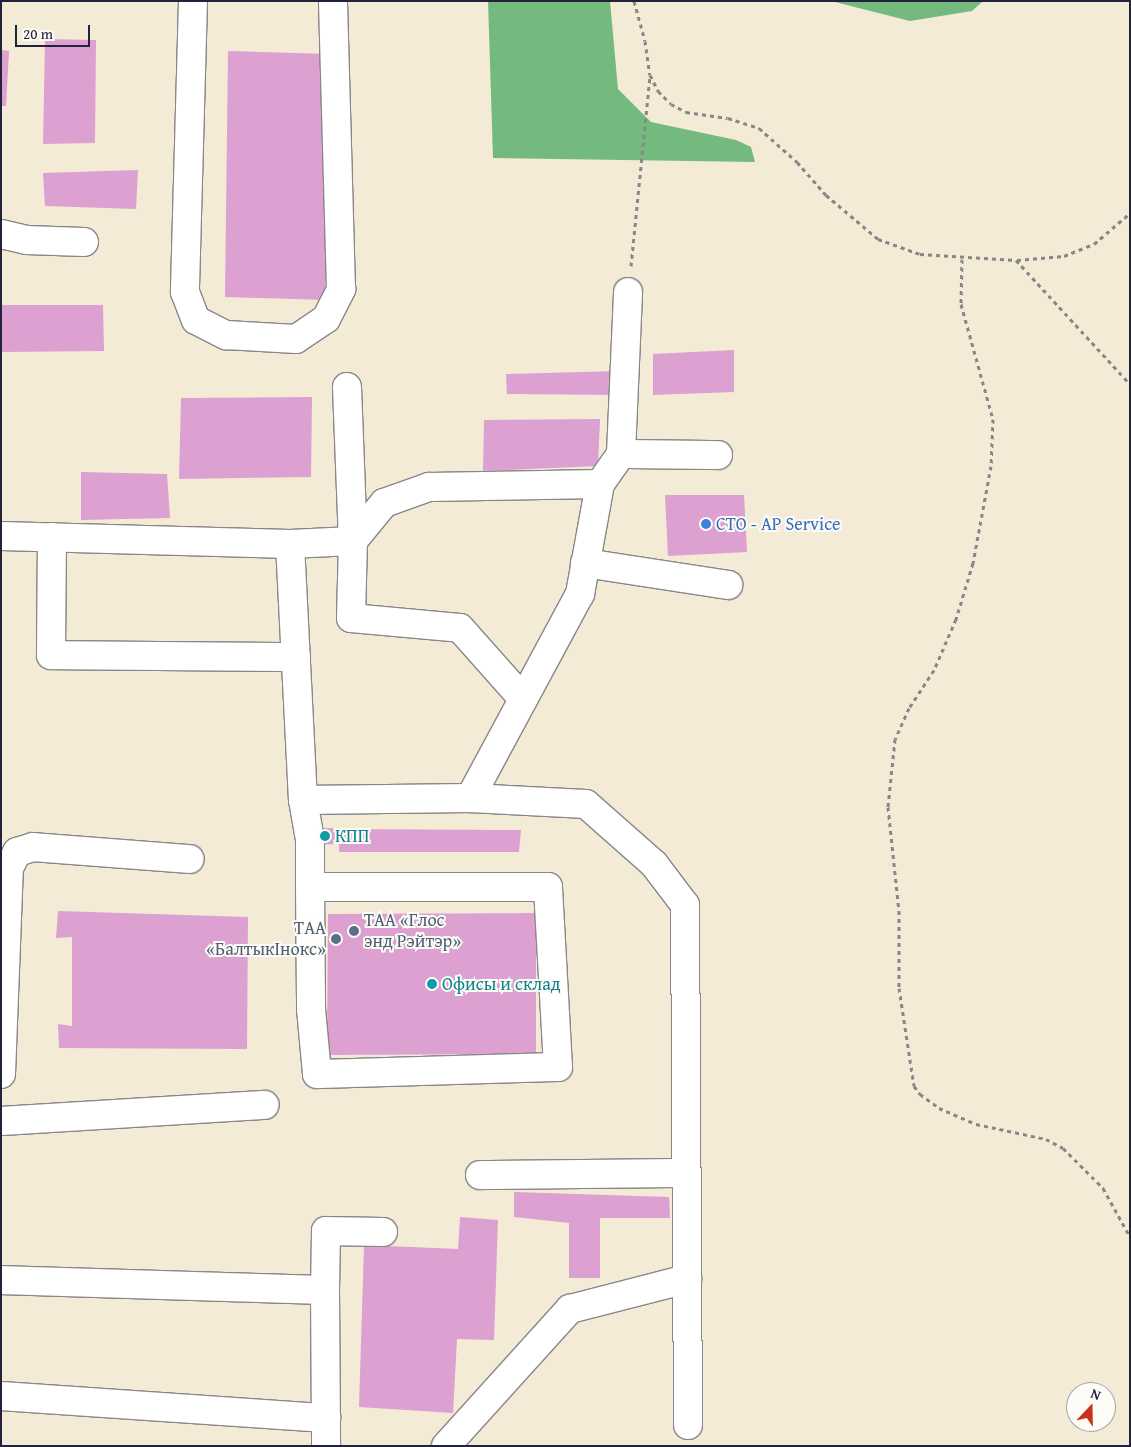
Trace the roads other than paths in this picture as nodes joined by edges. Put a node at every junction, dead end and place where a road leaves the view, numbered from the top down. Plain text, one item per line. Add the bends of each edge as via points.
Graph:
1 (193, 1) edge
2 (333, 1) edge
3 (1, 234) edge
4 (84, 242) dead end
5 (628, 292) road end
6 (347, 388) dead end
7 (622, 454) junction
8 (718, 455) dead end
9 (600, 484) junction
10 (1, 536) edge
11 (52, 538) junction
12 (352, 541) junction
13 (290, 544) junction
14 (586, 564) junction
15 (728, 585) dead end
16 (296, 658) junction
17 (523, 699) junction
18 (470, 798) junction
19 (303, 800) junction
20 (190, 859) dead end
21 (310, 887) junction
22 (1, 1074) edge
23 (265, 1105) dead end
24 (1, 1121) edge
25 (686, 1173) junction
26 (480, 1175) dead end
27 (383, 1232) dead end
28 (1, 1280) edge
29 (687, 1280) junction
30 (325, 1290) junction
31 (1, 1396) edge
32 (326, 1418) junction
33 (688, 1425) dead end
34 (326, 1446) edge
35 (446, 1446) edge

1 - 2 lane via 185,292 196,320 226,334 296,339 326,320 341,289
3 - 4 lane via 26,240
5 - 7 lane
6 - 12 lane
7 - 8 lane
7 - 9 lane
9 - 12 lane via 429,487 384,503
9 - 14 lane
10 - 11 lane
11 - 13 lane
11 - 16 lane via 51,655
12 - 13 lane
12 - 17 lane via 351,618 460,628
13 - 16 lane
14 - 15 lane
14 - 17 lane via 580,594
16 - 19 lane
17 - 18 lane
18 - 19 lane
18 - 25 lane via 586,804 654,864 685,906
19 - 21 lane via 310,839
20 - 22 lane via 32,847 16,852 9,868
21 - 21 lane via 548,887 558,1067 317,1074 311,1009
23 - 24 lane
25 - 26 lane
25 - 29 lane
27 - 30 lane via 326,1231
28 - 30 lane
29 - 33 lane
29 - 35 lane via 570,1309
30 - 32 lane
31 - 32 lane
32 - 34 lane

